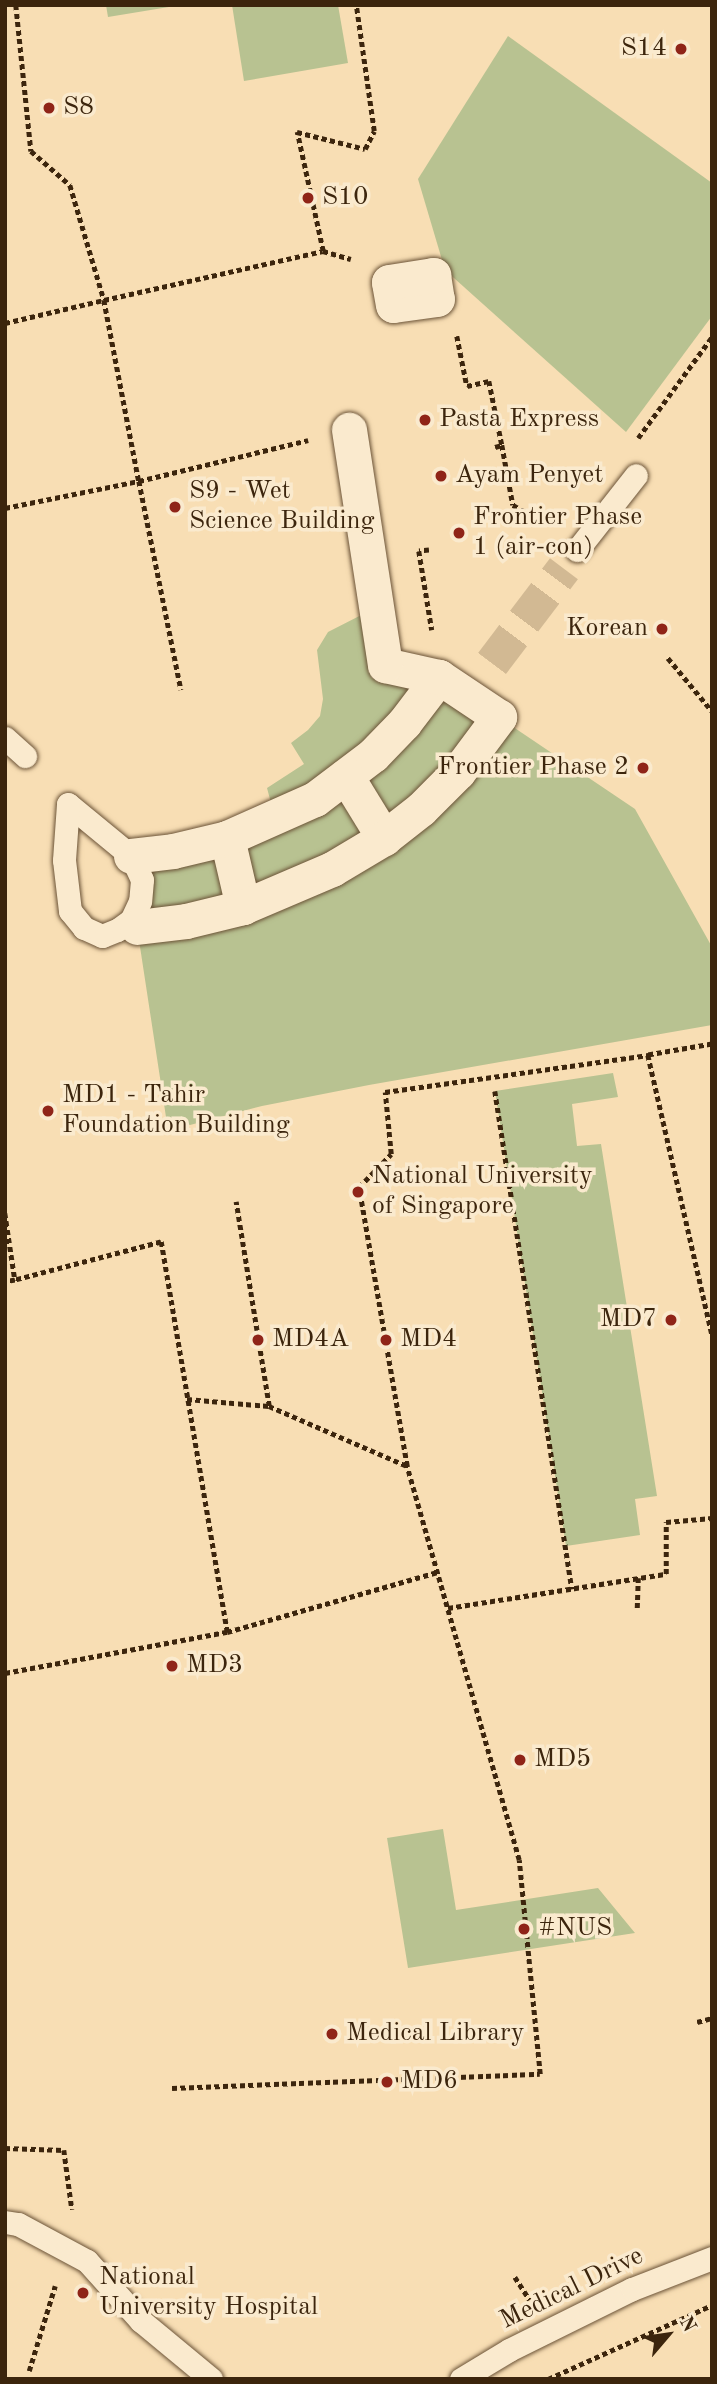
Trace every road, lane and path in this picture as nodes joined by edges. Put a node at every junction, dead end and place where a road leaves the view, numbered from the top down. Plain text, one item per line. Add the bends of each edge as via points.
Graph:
1 (16, 5) edge
2 (356, 5) edge
3 (104, 300) junction
4 (5, 323) edge
5 (456, 333) dead end
6 (349, 430) joint
7 (502, 445) junction
8 (495, 447) dead end
9 (636, 475) dead end
10 (139, 481) junction
11 (5, 508) edge
12 (557, 531) dead end
13 (429, 550) dead end
14 (577, 550) tunnel mouth
15 (433, 636) dead end
16 (668, 658) dead end
17 (439, 677) junction
18 (181, 690) dead end
19 (712, 711) edge
20 (5, 738) edge
21 (25, 756) dead end
22 (346, 776) junction
23 (227, 838) junction
24 (384, 838) junction
25 (136, 868) junction
26 (243, 907) junction
27 (137, 927) dead end
28 (712, 1044) edge
29 (648, 1055) junction
30 (495, 1091) dead end
31 (236, 1202) dead end
32 (5, 1213) edge
33 (15, 1280) junction
34 (5, 1282) edge
35 (712, 1335) edge
36 (187, 1399) junction
37 (269, 1406) junction
38 (407, 1466) junction
39 (712, 1518) edge
40 (437, 1572) junction
41 (638, 1578) junction
42 (572, 1589) junction
43 (448, 1608) junction
44 (637, 1608) dead end
45 (227, 1632) junction
46 (5, 1674) edge
47 (712, 2018) edge
48 (697, 2022) dead end
49 (172, 2088) dead end
50 (5, 2148) edge
51 (73, 2214) dead end
52 (5, 2222) edge
53 (712, 2258) edge
54 (59, 2275) dead end
55 (515, 2277) dead end
56 (533, 2304) dead end
57 (712, 2305) edge
58 (29, 2371) dead end
59 (211, 2379) edge
60 (460, 2379) edge
61 (548, 2379) edge

1 - 3 path via 31,151 70,185
2 - 3 path via 374,131 365,149 298,132 323,251
3 - 4 path
3 - 10 path
5 - 7 path via 467,386 489,381
6 - 10 path
6 - 17 street via 385,665
7 - 8 path
7 - 12 path via 513,505
9 - 14 lane
10 - 11 path
10 - 18 path
13 - 15 path via 419,551
16 - 19 path
17 - 22 street via 404,723
17 - 24 street via 499,718 458,772
20 - 21 lane
22 - 23 street via 315,799
22 - 24 street
23 - 25 street via 173,851
23 - 26 street
24 - 26 street via 332,869
25 - 25 lane via 68,804 64,860 70,911 84,928 102,936 131,920 140,901
26 - 27 street
28 - 29 path
29 - 35 path
29 - 38 path via 385,1092 391,1154 359,1187
30 - 42 path
31 - 37 path
32 - 33 path
33 - 34 path
33 - 36 path via 161,1242
36 - 37 path
36 - 45 path
37 - 38 path
38 - 40 path
39 - 41 path via 666,1521 666,1574
40 - 43 path
40 - 45 path
41 - 42 path
41 - 44 path
42 - 43 path
43 - 49 path via 519,1860 540,2074
45 - 46 path
47 - 48 path
50 - 51 path via 64,2150
52 - 59 lane via 18,2224 87,2261 141,2321
53 - 60 lane, Medical Drive via 632,2289
54 - 58 path
55 - 56 path
57 - 61 path

